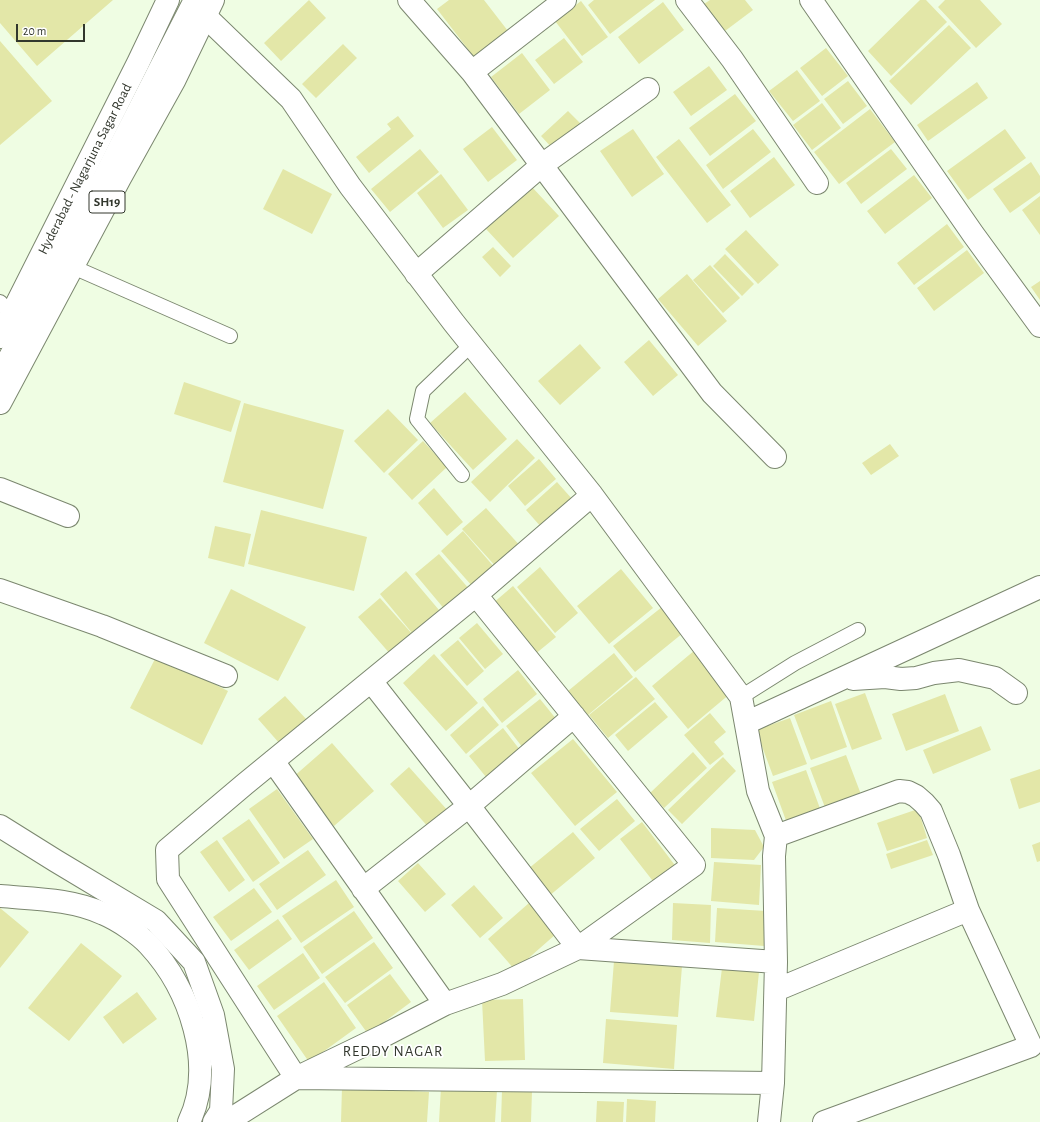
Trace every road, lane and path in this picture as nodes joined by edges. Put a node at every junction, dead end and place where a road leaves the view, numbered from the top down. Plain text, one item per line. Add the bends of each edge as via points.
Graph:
1 (168, 0) edge
2 (409, 0) edge
3 (566, 0) edge
4 (687, 0) edge
5 (811, 0) edge
6 (204, 5) edge
7 (472, 72) junction
8 (648, 89) dead end
9 (542, 165) junction
10 (817, 183) dead end
11 (73, 266) junction
12 (416, 274) junction
13 (6, 308) edge
14 (1040, 326) edge
15 (230, 336) dead end
16 (0, 337) edge
17 (471, 345) junction
18 (0, 376) edge
19 (0, 403) edge
20 (775, 457) dead end
21 (462, 475) dead end
22 (0, 489) edge
23 (592, 495) junction
24 (68, 516) dead end
25 (1040, 587) edge
26 (0, 590) edge
27 (476, 595) junction
28 (858, 630) dead end
29 (226, 676) dead end
30 (842, 680) junction
31 (370, 681) junction
32 (1016, 693) dead end
33 (741, 697) junction
34 (574, 716) junction
35 (746, 724) junction
36 (273, 761) junction
37 (469, 806) junction
38 (0, 826) edge
39 (776, 836) junction
40 (363, 889) junction
41 (0, 896) edge
42 (968, 910) junction
43 (578, 948) junction
44 (776, 962) junction
45 (776, 990) junction
46 (445, 1004) junction
47 (1036, 1045) edge
48 (296, 1078) junction
49 (773, 1083) junction
50 (223, 1119) edge
51 (189, 1122) edge
52 (769, 1122) edge
53 (824, 1122) edge

1 - 13 main road, Hyderabad - Nagarjuna Sagar Road / SH19 via 138,63
2 - 7 main road
3 - 7 main road
4 - 10 main road via 732,59
5 - 14 main road
6 - 11 main road, SH19 via 174,81
6 - 12 main road via 291,98 350,186
6 - 18 main road via 104,178
7 - 9 main road
8 - 9 main road
9 - 12 main road
9 - 20 main road via 712,394
11 - 15 lane
11 - 19 main road, SH19
12 - 17 main road
13 - 16 main road, Hyderabad - Nagarjuna Sagar Road / SH19
17 - 21 lane via 423,391 416,418
17 - 23 main road
22 - 24 main road
23 - 27 main road
23 - 33 main road
25 - 30 main road
26 - 29 main road via 102,626
27 - 31 main road
27 - 34 main road
28 - 33 lane via 794,663
30 - 32 main road via 916,678 959,670 995,678
30 - 35 main road
31 - 36 main road
31 - 37 main road
33 - 35 main road
34 - 37 main road
34 - 43 main road via 694,865
35 - 39 main road via 758,791
36 - 40 main road
36 - 48 main road via 167,850 168,878
37 - 40 main road
37 - 43 main road
38 - 50 main road via 156,921 194,962 213,1015 223,1070
39 - 42 main road via 899,791 908,792 924,802 931,811
39 - 44 main road
40 - 46 main road
41 - 51 main road via 77,904 104,914 148,944 166,964 180,988 197,1039 200,1065 198,1093
42 - 45 main road
42 - 47 main road
43 - 44 main road
43 - 46 main road via 502,984
44 - 45 main road
45 - 49 main road
46 - 48 main road
47 - 53 main road
48 - 49 main road
48 - 50 main road
49 - 52 main road

